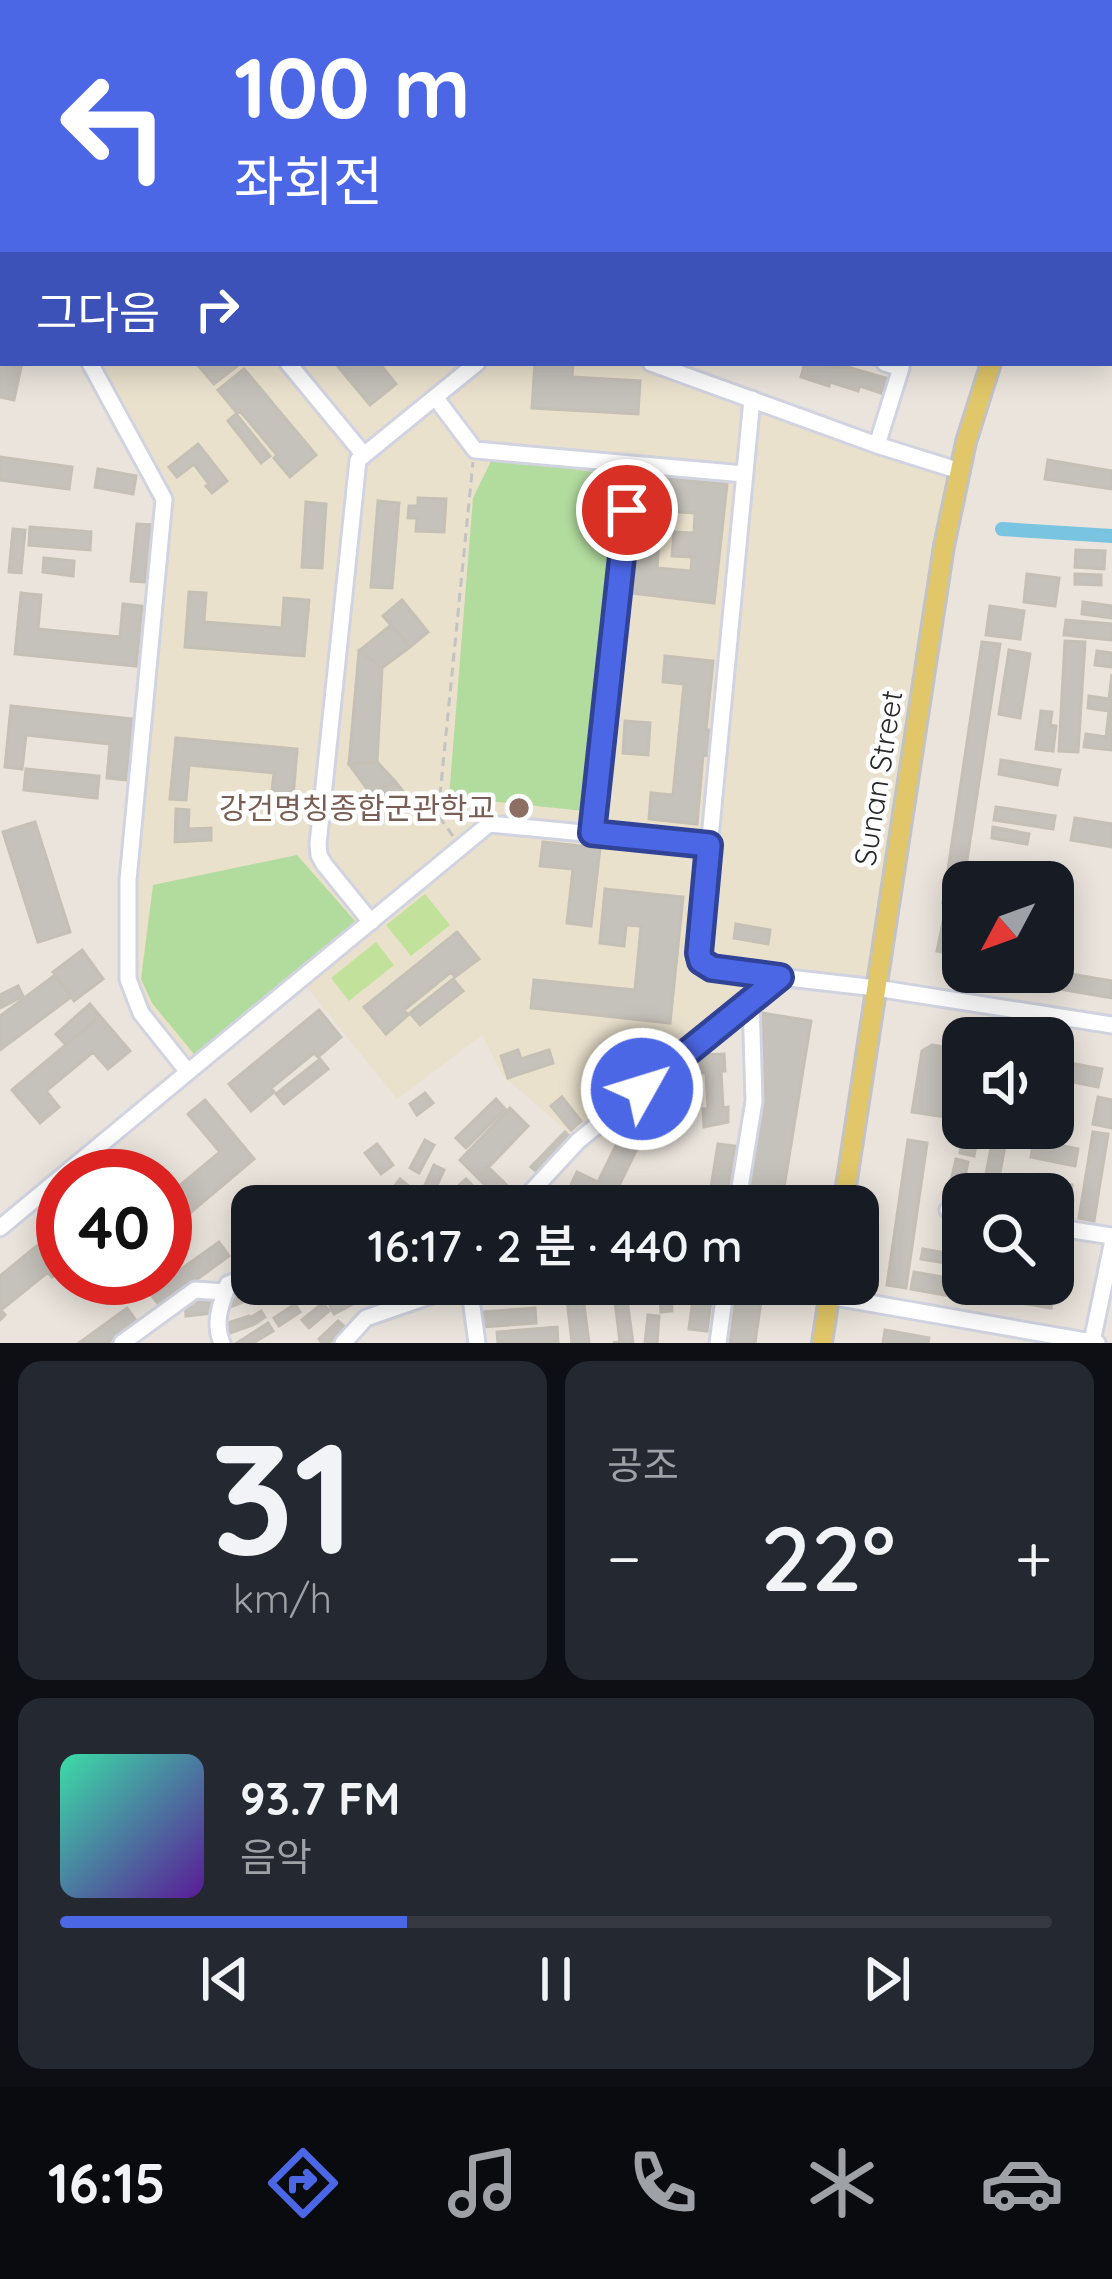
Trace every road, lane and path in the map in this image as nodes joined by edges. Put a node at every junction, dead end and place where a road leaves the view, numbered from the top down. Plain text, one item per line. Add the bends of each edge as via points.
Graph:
1 (92, 366) edge
2 (290, 366) edge
3 (473, 366) edge
4 (660, 366) edge
5 (894, 366) edge
6 (990, 366) edge
7 (435, 398) junction
8 (752, 398) junction
9 (877, 445) junction
10 (475, 450) junction
11 (364, 455) junction
12 (632, 464) junction
13 (960, 471) junction
14 (744, 474) junction
15 (592, 833) junction
16 (709, 845) junction
17 (462, 847) junction
18 (371, 922) junction
19 (780, 977) junction
20 (876, 988) junction
21 (751, 1000) junction
22 (1112, 1025) edge
23 (188, 1072) junction
24 (537, 1185) edge
25 (740, 1185) edge
26 (846, 1185) edge
27 (0, 1228) edge
28 (1074, 1230) edge
29 (1112, 1236) edge
30 (1112, 1245) edge
31 (231, 1283) edge
32 (225, 1292) junction
33 (879, 1300) edge
34 (404, 1305) edge
35 (470, 1305) edge
36 (723, 1305) edge
37 (828, 1305) edge
38 (122, 1343) edge
39 (222, 1343) edge
40 (343, 1343) edge
41 (477, 1343) edge
42 (718, 1343) edge
43 (822, 1343) edge
44 (1095, 1343) edge

1 - 23 street via 164,499 128,880 128,979 141,1013
2 - 11 street
3 - 7 street
4 - 8 street
5 - 9 street
6 - 13 main road, Sunan Street
7 - 10 street
7 - 11 street
8 - 9 street
8 - 14 street
9 - 13 street
10 - 12 street
10 - 17 path via 438,815
11 - 18 street via 318,844
12 - 14 street
12 - 15 street
13 - 20 main road, Sunan Street
14 - 16 street
15 - 16 street
15 - 17 street via 489,824
16 - 19 street via 701,961
17 - 18 street
18 - 23 street
19 - 20 street
19 - 21 street
20 - 22 street
20 - 26 main road, Sunan Street
21 - 24 street via 578,1141
21 - 25 street via 754,1101
23 - 27 street
28 - 29 street
30 - 44 street
31 - 32 street
32 - 38 street via 195,1290
32 - 39 street
33 - 44 street
34 - 40 street via 366,1318
35 - 41 street
36 - 42 street
37 - 43 main road

